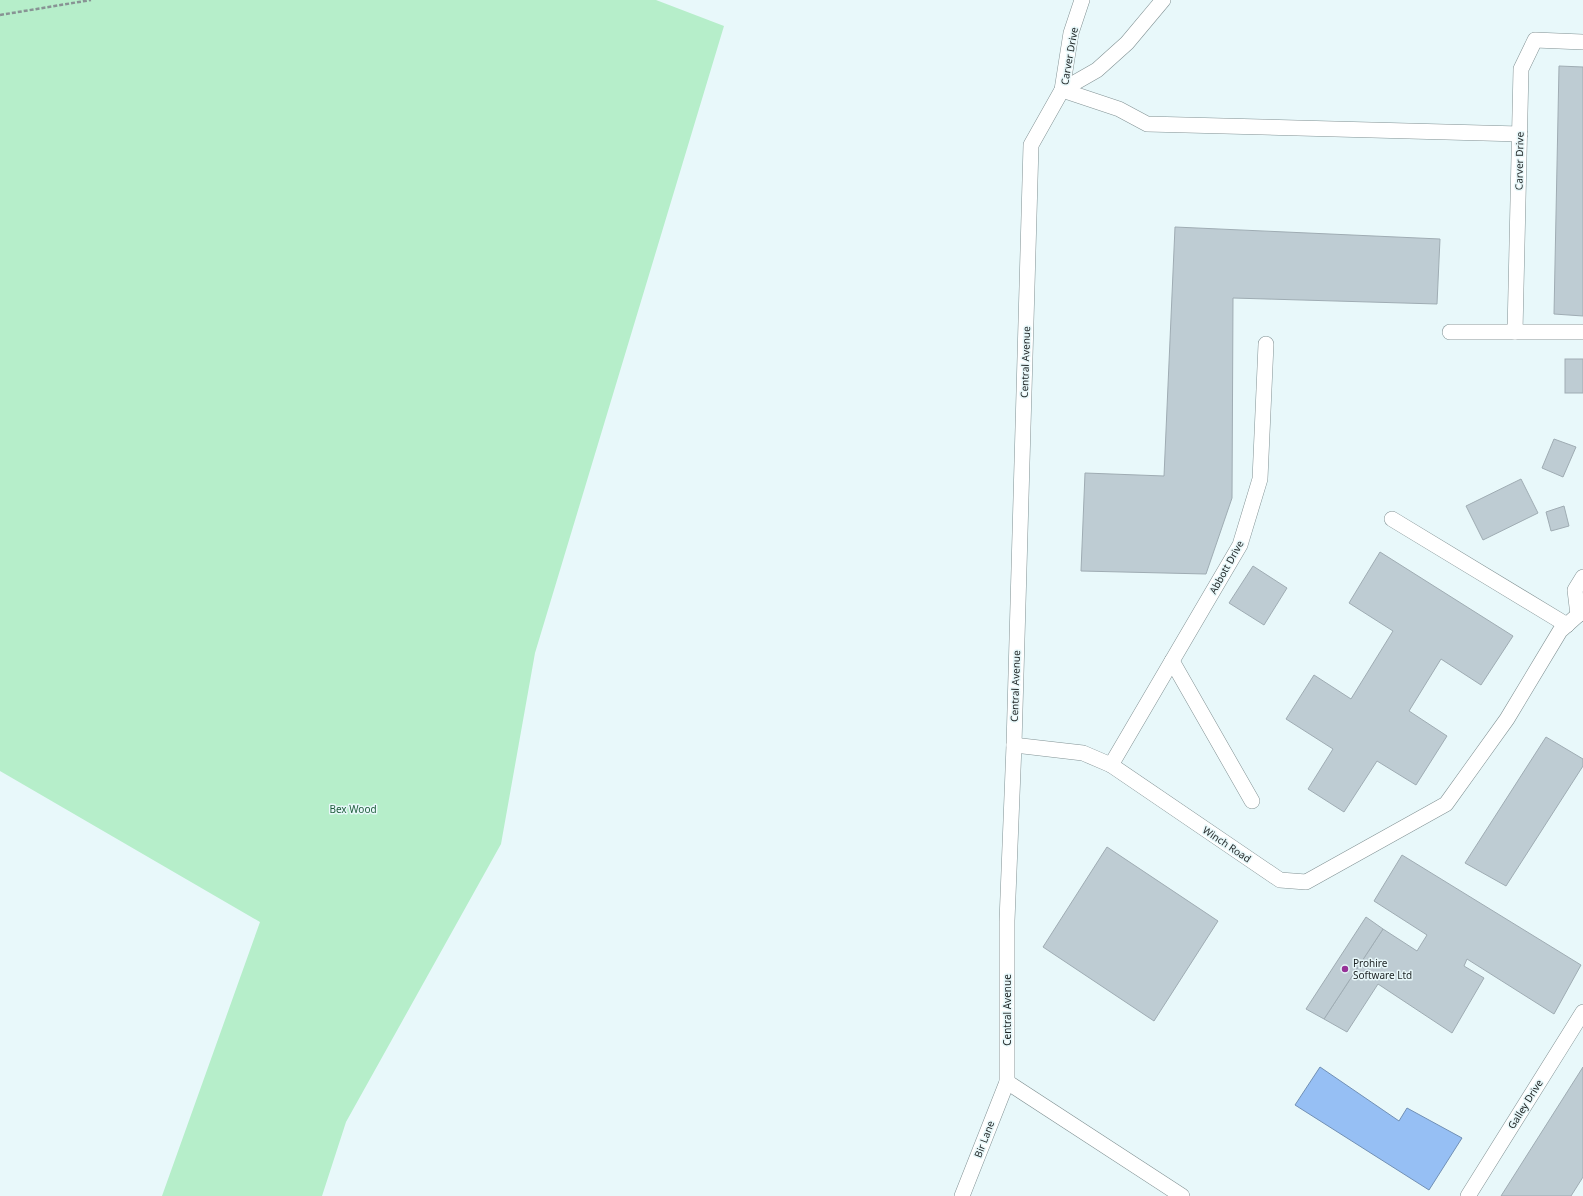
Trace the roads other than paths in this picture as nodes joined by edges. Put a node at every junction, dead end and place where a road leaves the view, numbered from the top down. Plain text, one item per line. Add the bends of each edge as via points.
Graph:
1 (1082, 0) edge
2 (1163, 0) edge
3 (1583, 42) edge
4 (1062, 90) junction
5 (1520, 134) junction
6 (1450, 332) dead end
7 (1515, 332) junction
8 (1583, 332) edge
9 (1266, 344) dead end
10 (1392, 519) dead end
11 (1583, 577) edge
12 (1576, 620) edge
13 (1172, 661) junction
14 (1014, 745) junction
15 (1111, 765) junction
16 (1252, 801) dead end
17 (1583, 1012) edge
18 (1007, 1082) junction
19 (962, 1196) edge
20 (1182, 1196) edge
21 (1468, 1196) edge

1 - 4 lane, Carver Drive via 1072,33
2 - 4 lane via 1127,43 1096,70
3 - 5 lane, Carver Drive via 1535,40 1521,69
4 - 5 lane via 1119,109 1147,124
4 - 14 lane, Central Avenue via 1031,145
5 - 7 lane, Carver Drive
6 - 7 lane
7 - 8 lane
9 - 13 lane, Abbott Drive via 1260,479 1256,494 1240,544
10 - 12 lane
11 - 12 lane via 1575,590
12 - 15 lane, Winch Road via 1560,632 1506,719 1446,804 1306,882 1280,880
13 - 15 lane, Abbott Drive
13 - 16 lane
14 - 15 lane, Winch Road via 1083,753
14 - 18 lane, Central Avenue via 1007,921
17 - 21 lane, Galley Drive
18 - 19 lane, Bir Lane
18 - 20 lane

